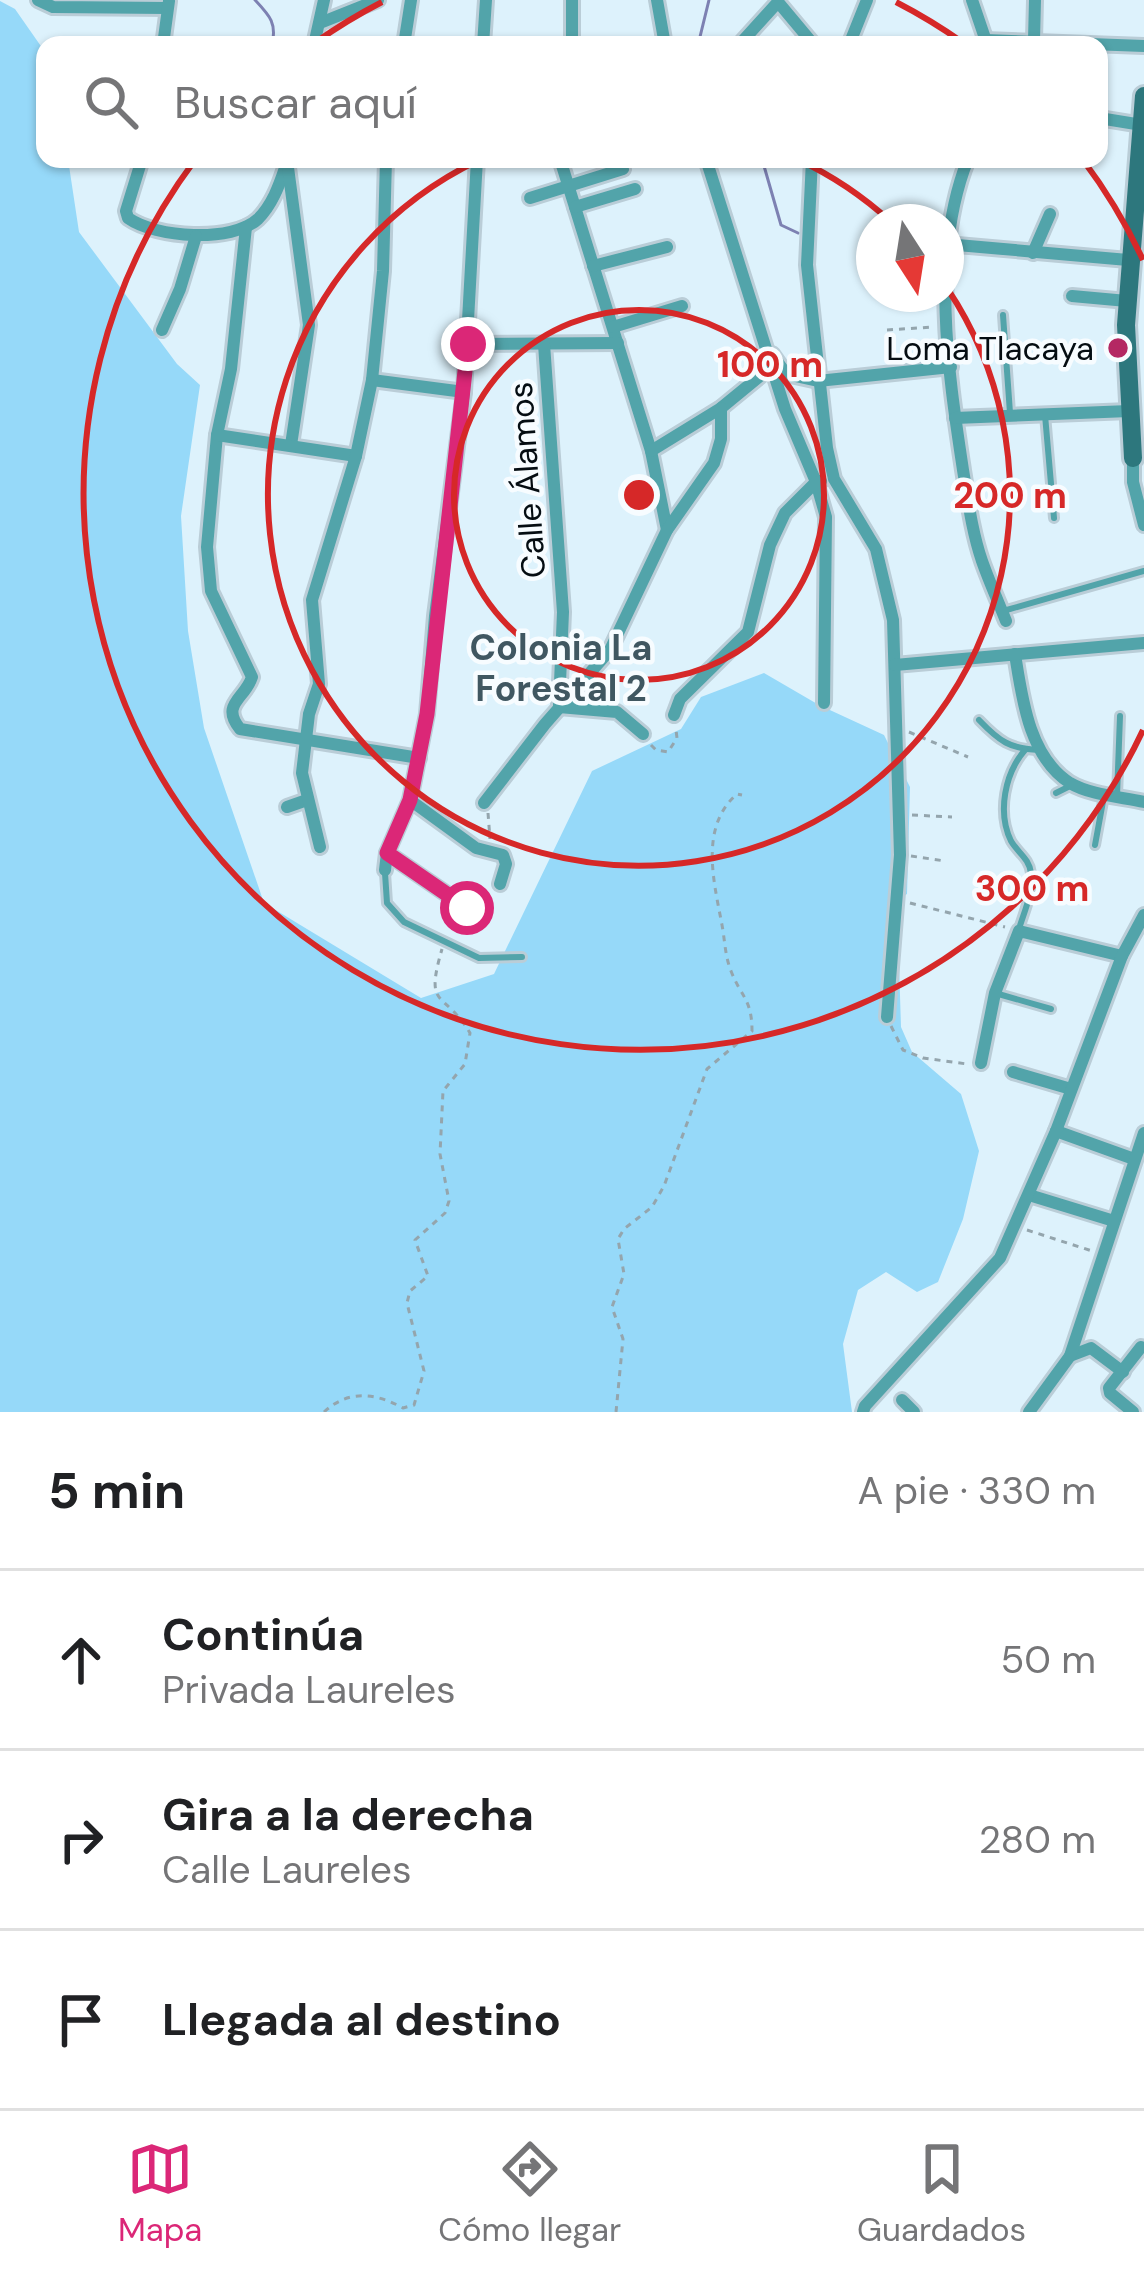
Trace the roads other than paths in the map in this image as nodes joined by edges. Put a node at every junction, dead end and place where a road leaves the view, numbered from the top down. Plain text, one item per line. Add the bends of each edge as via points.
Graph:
1 (324, 0) edge
2 (378, 0) edge
3 (411, 0) edge
4 (486, 0) edge
5 (572, 0) edge
6 (657, 0) edge
7 (867, 0) edge
8 (972, 0) edge
9 (1035, 0) edge
10 (778, 1) edge
11 (41, 2) edge
12 (99, 3) edge
13 (168, 4) edge
14 (320, 23) junction
15 (165, 36) edge
16 (316, 36) edge
17 (405, 36) edge
18 (484, 36) edge
19 (572, 36) edge
20 (663, 36) edge
21 (747, 36) edge
22 (807, 36) edge
23 (853, 36) edge
24 (984, 36) edge
25 (1034, 36) edge
26 (1108, 44) edge
27 (1144, 46) edge
28 (1144, 96) edge
29 (1108, 119) edge
30 (1142, 124) edge
31 (1143, 147) edge
32 (139, 168) edge
33 (284, 168) edge
34 (288, 168) edge
35 (386, 168) edge
36 (477, 168) edge
37 (563, 168) edge
38 (709, 168) edge
39 (812, 168) edge
40 (964, 168) edge
41 (623, 169) dead end
42 (568, 187) junction
43 (634, 189) dead end
44 (530, 199) dead end
45 (1140, 200) edge
46 (954, 204) edge
47 (575, 207) junction
48 (1050, 214) dead end
49 (246, 227) junction
50 (196, 236) junction
51 (964, 246) edge
52 (668, 247) dead end
53 (1033, 253) junction
54 (593, 266) junction
55 (1133, 268) edge
56 (1072, 296) dead end
57 (1127, 301) junction
58 (682, 307) dead end
59 (947, 312) edge
60 (1003, 315) dead end
61 (1135, 325) edge
62 (613, 327) junction
63 (162, 330) dead end
64 (618, 343) junction
65 (468, 344) junction
66 (544, 344) junction
67 (766, 346) junction
68 (771, 367) junction
69 (950, 367) junction
70 (1136, 369) edge
71 (373, 380) junction
72 (818, 382) junction
73 (464, 392) junction
74 (721, 408) junction
75 (1129, 411) junction
76 (1046, 415) junction
77 (1011, 416) junction
78 (955, 418) junction
79 (217, 435) junction
80 (291, 445) junction
81 (651, 452) junction
82 (356, 457) junction
83 (1133, 458) joint
84 (834, 479) junction
85 (1141, 481) edge
86 (816, 482) junction
87 (1054, 518) dead end
88 (1144, 525) edge
89 (667, 530) junction
90 (1144, 571) edge
91 (1005, 616) joint
92 (1144, 643) edge
93 (1015, 654) junction
94 (895, 664) junction
95 (824, 703) dead end
96 (559, 707) junction
97 (674, 715) road end
98 (1120, 716) dead end
99 (980, 720) dead end
100 (643, 734) road end
101 (308, 742) junction
102 (1032, 750) junction
103 (419, 758) junction
104 (1073, 785) junction
105 (1056, 793) dead end
106 (1111, 794) junction
107 (307, 800) junction
108 (410, 800) junction
109 (1144, 802) edge
110 (287, 807) dead end
111 (486, 808) road end
112 (1095, 845) dead end
113 (320, 847) dead end
114 (387, 853) junction
115 (385, 870) joint
116 (500, 884) dead end
117 (467, 908) dead end
118 (1144, 915) edge
119 (1019, 931) junction
120 (1122, 956) junction
121 (523, 958) dead end
122 (995, 993) junction
123 (1051, 1009) dead end
124 (887, 1017) road end
125 (981, 1063) road end
126 (1013, 1072) dead end
127 (1071, 1089) junction
128 (1056, 1132) junction
129 (1144, 1133) edge
130 (1133, 1159) junction
131 (1029, 1196) junction
132 (1114, 1221) junction
133 (1141, 1347) edge
134 (1070, 1356) junction
135 (1123, 1372) junction
136 (902, 1400) dead end
137 (863, 1412) edge
138 (914, 1412) edge
139 (1029, 1412) edge
140 (1133, 1412) edge

1 - 14 street
2 - 14 street
3 - 17 street
4 - 18 street
5 - 19 street
6 - 20 street
7 - 23 street
8 - 24 street
9 - 25 street
10 - 21 street
10 - 22 street
11 - 12 street
12 - 13 street
13 - 15 street
14 - 16 street
26 - 27 street
28 - 30 street
29 - 30 street
30 - 31 street
31 - 45 street
32 - 50 street via 128,218
33 - 49 street via 275,195
34 - 80 street via 309,325
35 - 71 street
36 - 65 street
37 - 42 street
38 - 67 street
39 - 72 street via 807,266
40 - 46 street
41 - 42 street
42 - 44 street
42 - 47 street
43 - 47 street
45 - 55 street
47 - 54 street
48 - 53 street
49 - 50 street
49 - 79 street
50 - 63 street
51 - 53 street
52 - 54 street
53 - 55 street
54 - 62 street
55 - 57 street
56 - 57 street
57 - 61 street
58 - 62 street
59 - 69 street
60 - 77 lane
61 - 70 street
62 - 64 street
64 - 66 street
64 - 81 street
65 - 66 street
65 - 73 street
66 - 96 street, Calle Álamos via 563,612
67 - 68 street
67 - 72 street via 786,374
68 - 74 street
68 - 86 street
69 - 72 street
69 - 78 street
70 - 75 street
71 - 73 street
71 - 82 street
72 - 84 street
73 - 103 street
74 - 81 street
74 - 89 street via 714,463
75 - 76 street
75 - 83 street
76 - 77 street
76 - 87 lane
77 - 78 street
78 - 91 street via 981,558
79 - 80 street
79 - 101 street via 209,580 252,677 230,713 240,729
80 - 82 street
81 - 89 street
82 - 101 street via 312,600 320,683
83 - 85 street
84 - 86 street
84 - 94 street via 876,549
85 - 88 street
86 - 95 street via 826,517
86 - 97 street via 785,513 770,545 748,632 680,699
89 - 96 street via 610,650
90 - 91 lane
92 - 93 street
93 - 94 street
93 - 102 street
94 - 124 street via 900,855
96 - 100 street via 617,712
96 - 111 street
98 - 106 lane
99 - 102 lane via 1000,742
101 - 103 street
101 - 107 street
102 - 104 street
102 - 119 lane via 1005,791 1012,843 1031,868
103 - 108 street
104 - 105 lane
104 - 106 street
106 - 109 street
106 - 112 lane
107 - 110 street
107 - 113 street
108 - 114 street
108 - 116 street via 457,837 500,856
114 - 115 street
114 - 117 street
115 - 121 lane via 387,903 404,922 479,958
118 - 120 street
119 - 120 street
119 - 122 street
120 - 127 street
122 - 123 lane
122 - 125 street
126 - 127 street
127 - 128 street
128 - 130 street
128 - 131 street
129 - 130 street
130 - 132 street
131 - 132 street
131 - 137 street via 1000,1258
132 - 134 street
133 - 135 street
134 - 135 street via 1091,1348
134 - 139 street
135 - 140 street via 1110,1393
136 - 138 street

